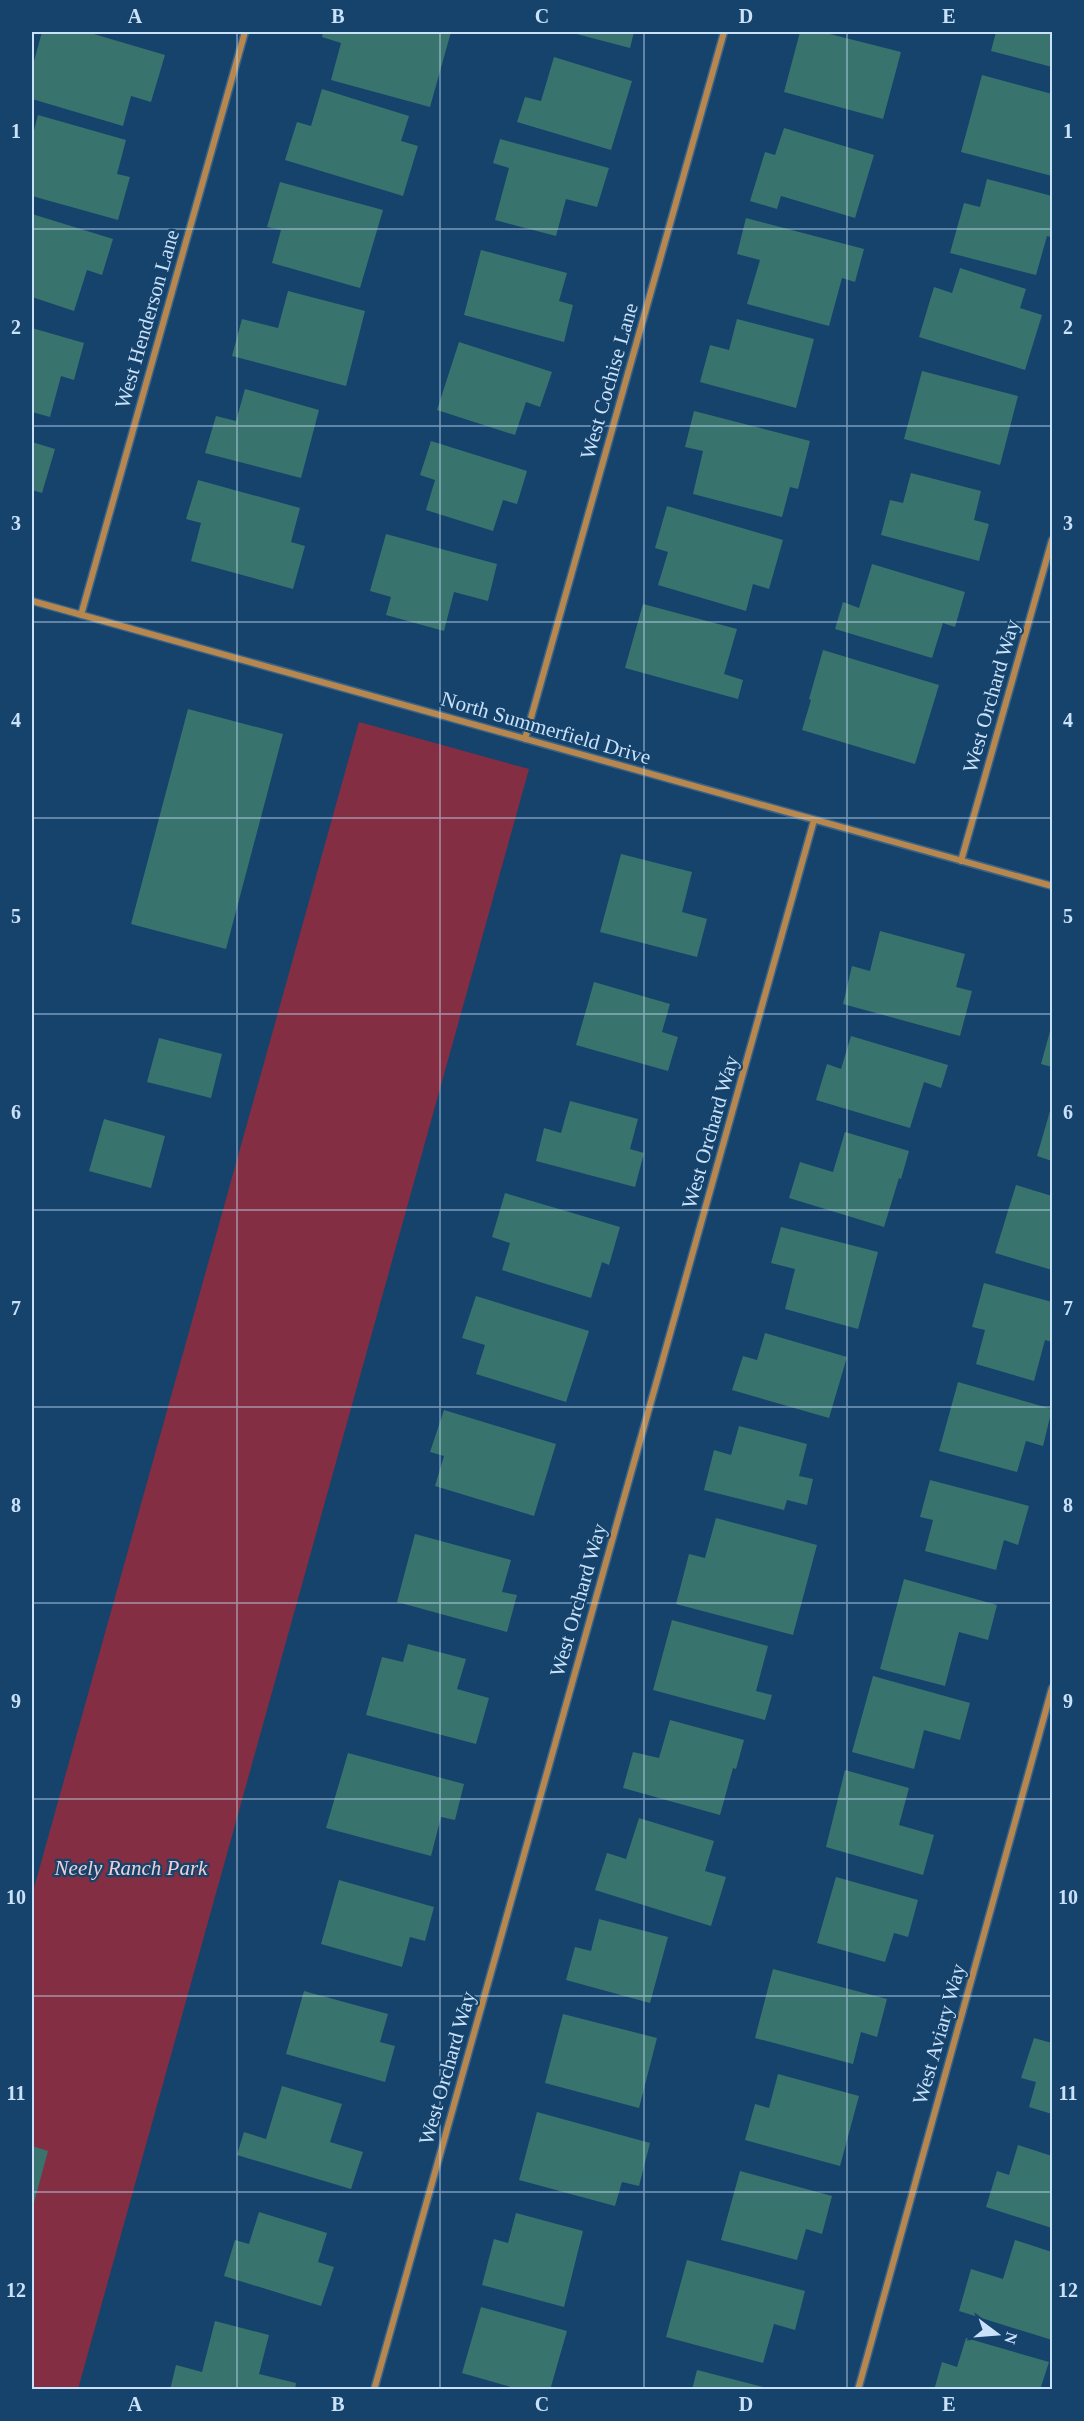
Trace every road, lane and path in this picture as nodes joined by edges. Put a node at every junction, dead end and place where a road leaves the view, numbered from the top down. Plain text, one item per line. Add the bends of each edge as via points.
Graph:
1 (245, 32) edge
2 (724, 32) edge
3 (1053, 540) edge
4 (32, 601) edge
5 (81, 615) junction
6 (525, 739) junction
7 (814, 820) junction
8 (961, 861) junction
9 (1053, 886) edge
10 (1053, 1688) edge
11 (374, 2390) edge
12 (858, 2390) edge

1 - 5 street, West Henderson Lane
2 - 6 street, West Cochise Lane
3 - 8 street, West Orchard Way
4 - 5 street, North Summerfield Drive
5 - 6 street, North Summerfield Drive
6 - 7 street, North Summerfield Drive
7 - 8 street, North Summerfield Drive
7 - 11 street, West Orchard Way
8 - 9 street, North Summerfield Drive
10 - 12 street, West Aviary Way

